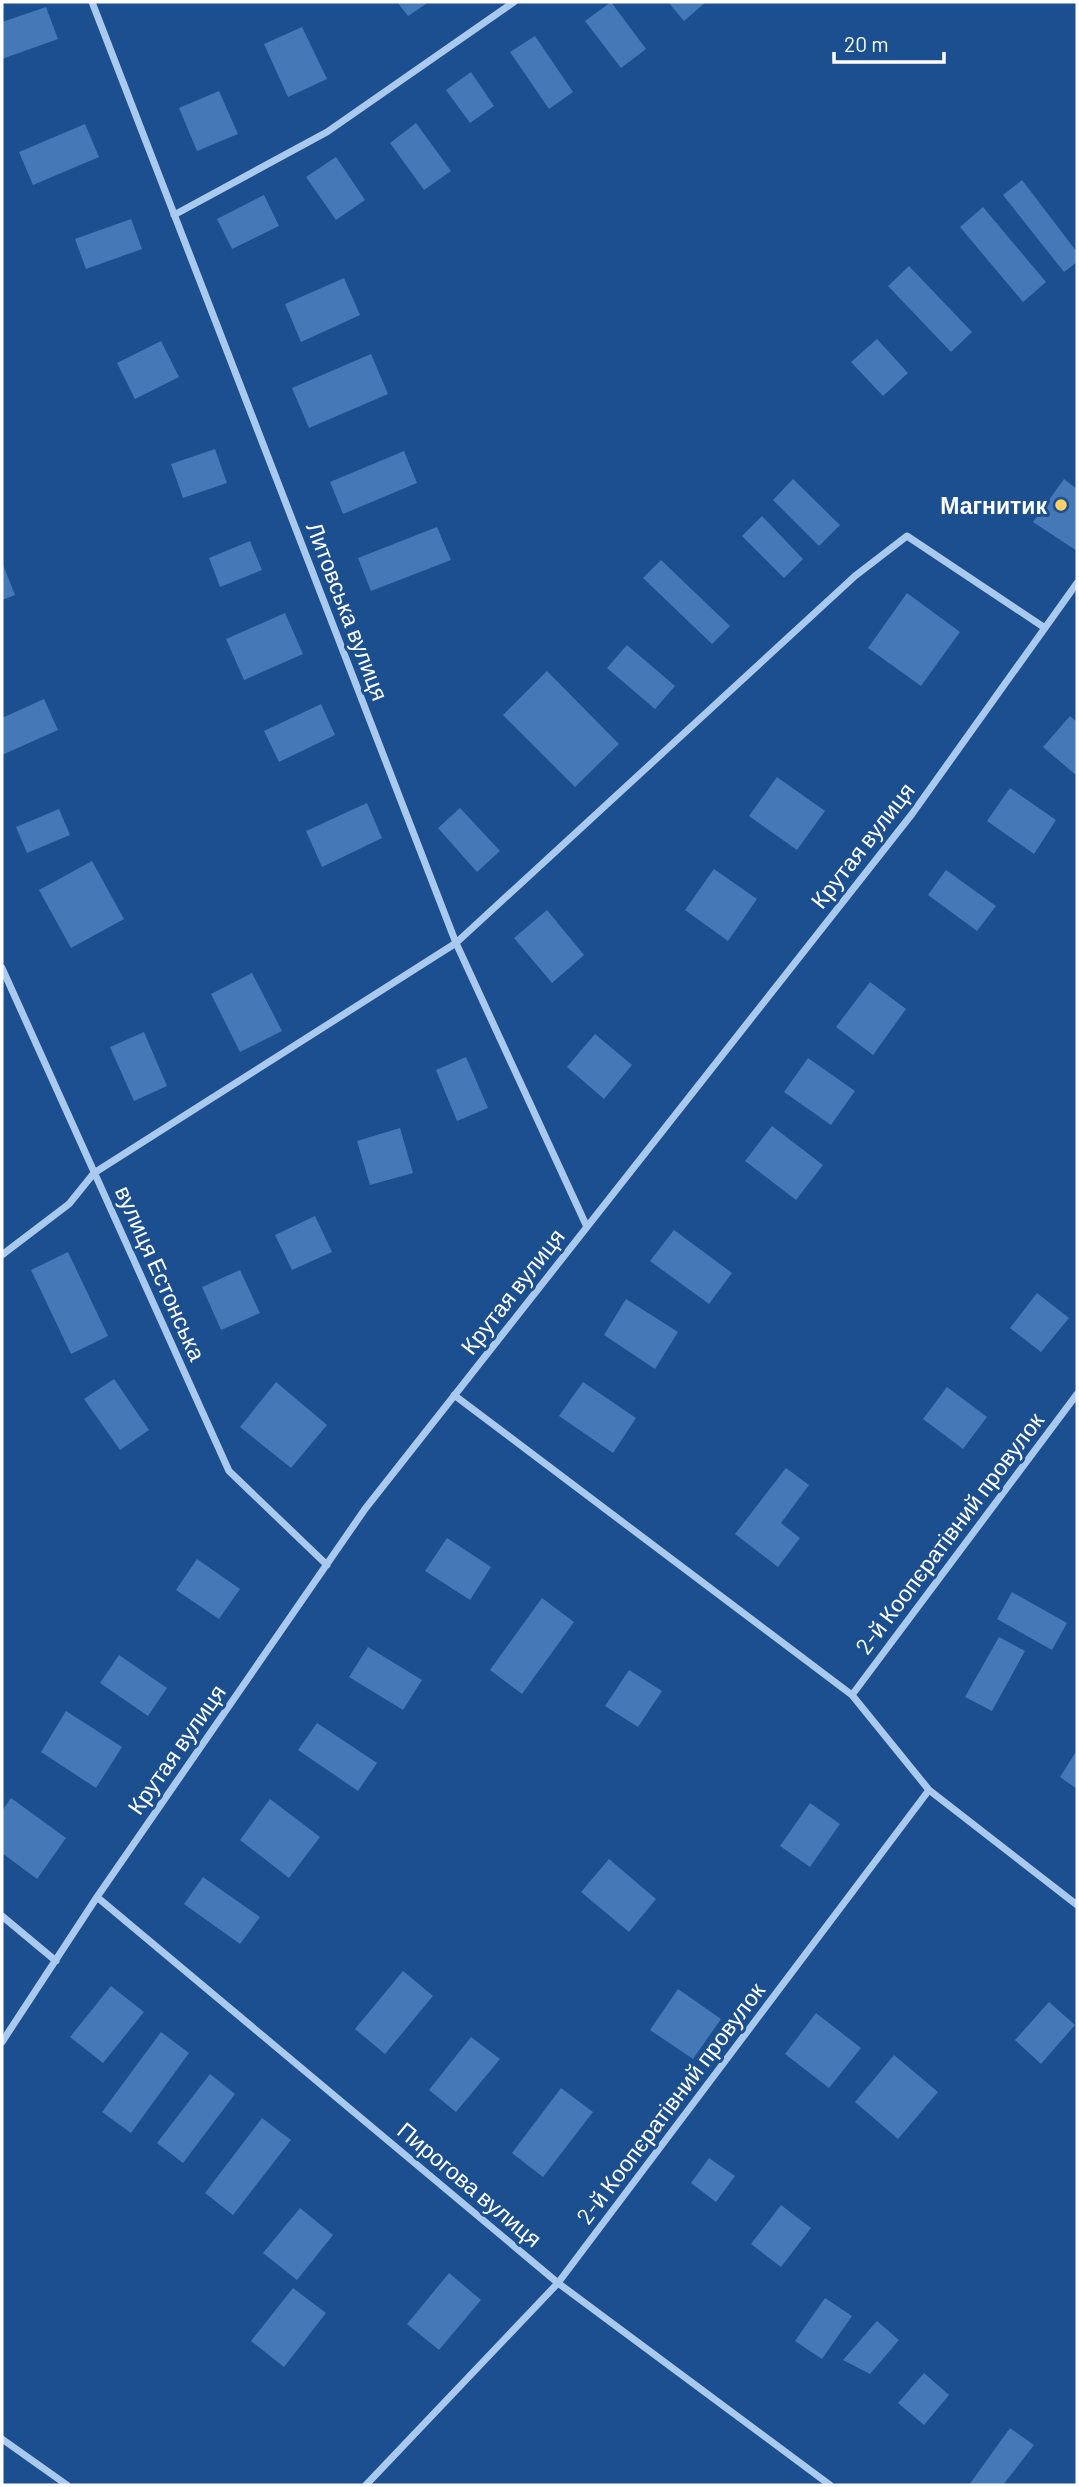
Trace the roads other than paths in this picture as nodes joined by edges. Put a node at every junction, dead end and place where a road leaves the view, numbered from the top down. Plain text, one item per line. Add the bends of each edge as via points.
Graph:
1 (92, 2) edge
2 (514, 2) edge
3 (174, 215) junction
4 (1077, 583) edge
5 (1045, 628) junction
6 (456, 943) junction
7 (2, 968) edge
8 (94, 1173) junction
9 (587, 1227) junction
10 (2, 1255) edge
11 (1077, 1394) edge
12 (454, 1395) junction
13 (327, 1565) junction
14 (852, 1695) junction
15 (929, 1790) junction
16 (97, 1897) junction
17 (1077, 1905) edge
18 (2, 1916) edge
19 (56, 1961) junction
20 (2, 2042) edge
21 (558, 2283) junction
22 (2, 2439) edge
23 (66, 2485) edge
24 (366, 2485) edge
25 (830, 2485) edge

1 - 3 street, Литовська вулиця
2 - 3 street via 327,132
3 - 6 street, Литовська вулиця
4 - 5 street, Крутая вулиця
5 - 6 street via 907,536 855,576
5 - 9 street, Крутая вулиця via 912,814
6 - 8 street
6 - 9 street, Литовська вулиця
7 - 8 street, вулиця Естонська
8 - 10 street via 69,1204
8 - 13 street, вулиця Естонська via 229,1471
9 - 12 street, Крутая вулиця
11 - 14 street, 2-й Коопєратівний провулок
12 - 13 street, Крутая вулиця
12 - 14 street
13 - 16 street, Крутая вулиця
14 - 15 street
15 - 17 street
15 - 21 street, 2-й Коопєратівний провулок
16 - 19 street, Крутая вулиця
16 - 21 street, Пирогова вулиця
18 - 19 street
19 - 20 street, Крутая вулиця
21 - 24 street, 2-й Коопєратівний провулок
21 - 25 street, Пирогова вулиця
22 - 23 street

